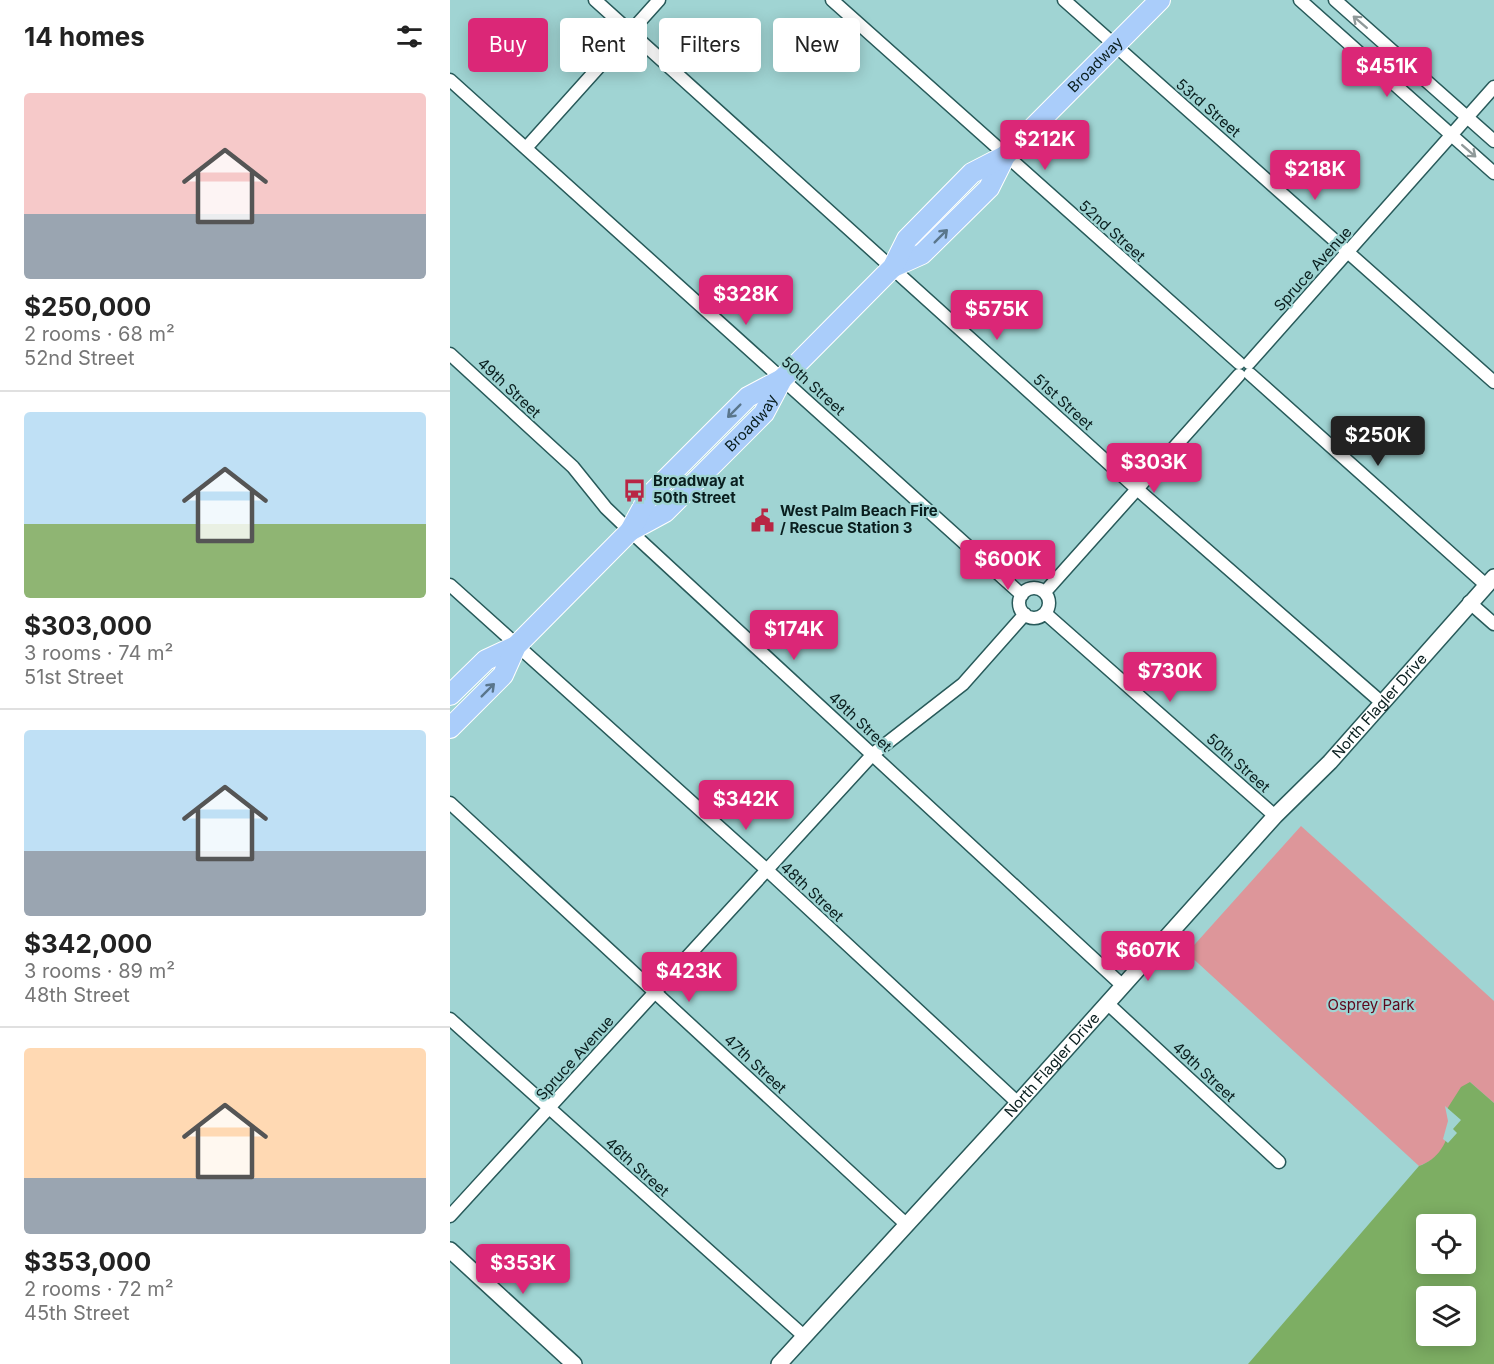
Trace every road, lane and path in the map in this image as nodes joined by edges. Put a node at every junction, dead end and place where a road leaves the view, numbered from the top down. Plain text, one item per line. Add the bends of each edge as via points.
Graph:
1 (595, 0) edge
2 (659, 0) edge
3 (832, 0) edge
4 (1064, 0) edge
5 (1160, 0) edge
6 (1300, 0) edge
7 (1335, 0) edge
8 (615, 18) edge
9 (643, 18) edge
10 (1114, 45) junction
11 (647, 47) edge
12 (594, 72) edge
13 (450, 80) edge
14 (1494, 87) edge
15 (1466, 116) junction
16 (1450, 135) junction
17 (1494, 141) edge
18 (526, 148) junction
19 (1005, 156) junction
20 (1494, 173) edge
21 (1350, 252) junction
22 (893, 267) junction
23 (450, 354) edge
24 (1244, 369) junction
25 (782, 379) junction
26 (1494, 382) edge
27 (1137, 489) junction
28 (630, 531) junction
29 (1490, 581) edge
30 (450, 585) edge
31 (1045, 592) junction
32 (1022, 595) junction
33 (1469, 602) junction
34 (1045, 613) junction
35 (1025, 614) junction
36 (1494, 624) edge
37 (516, 646) junction
38 (450, 695) edge
39 (1382, 702) junction
40 (450, 728) edge
41 (873, 754) junction
42 (450, 803) edge
43 (1275, 816) junction
44 (767, 870) junction
45 (1123, 986) junction
46 (655, 992) junction
47 (1107, 1004) junction
48 (450, 1019) edge
49 (1018, 1103) junction
50 (549, 1108) junction
51 (1280, 1162) dead end
52 (450, 1216) edge
53 (907, 1225) junction
54 (450, 1250) edge
55 (805, 1337) junction
56 (574, 1364) edge
57 (779, 1364) edge

1 - 8 street, 51st Street
2 - 9 street
3 - 19 street, 52nd Street
4 - 10 street, 53rd Street
5 - 10 main road, Broadway
6 - 16 street
15 -> 7 street
10 - 19 main road, Broadway
10 - 21 street, 53rd Street
11 - 22 street, 51st Street
12 - 18 street
13 - 18 street, 50th Street
14 - 15 street, Spruce Avenue
15 - 16 street, Spruce Avenue
15 - 17 street
16 -> 20 street
16 - 21 street, Spruce Avenue
18 - 25 street, 50th Street
19 - 22 main road, Broadway via 972,172 907,239
19 - 24 street, 52nd Street
21 - 24 street, Spruce Avenue
21 - 26 street, 53rd Street
22 - 25 main road, Broadway
22 - 27 street, 51st Street
23 - 28 street, 49th Street via 573,467
24 - 27 street, Spruce Avenue
24 - 29 street, 52nd Street
25 - 28 main road, Broadway via 764,413 715,463 665,512
25 - 32 street, 50th Street
27 - 31 street, Spruce Avenue
27 - 39 street, 51st Street
28 - 37 main road, Broadway
28 - 41 street, 49th Street
29 - 33 street, North Flagler Drive
30 - 37 street, 48th Street
31 - 32 street via 1033,588
31 - 34 street via 1049,604
32 - 35 street via 1020,605
33 - 36 street
33 - 39 street, North Flagler Drive
34 - 35 street via 1033,617
34 - 43 street, 50th Street
35 - 41 street, Spruce Avenue via 963,684
37 - 38 main road, Broadway via 486,660
40 -> 37 main road, Broadway via 503,675
37 - 44 street, 48th Street
39 - 43 street, North Flagler Drive via 1330,762
41 - 44 street, Spruce Avenue
41 - 45 street, 49th Street
42 - 46 street, 47th Street
43 - 45 street, North Flagler Drive
44 - 46 street, Spruce Avenue
44 - 49 street, 48th Street
45 - 47 street, North Flagler Drive
46 - 50 street, Spruce Avenue
46 - 53 street, 47th Street
47 - 49 street, North Flagler Drive
47 - 51 street, 49th Street
48 - 50 street, 46th Street
49 - 53 street, North Flagler Drive
50 - 52 street, Spruce Avenue
50 - 55 street, 46th Street
53 - 55 street, North Flagler Drive
54 - 56 street
55 - 57 street, North Flagler Drive

